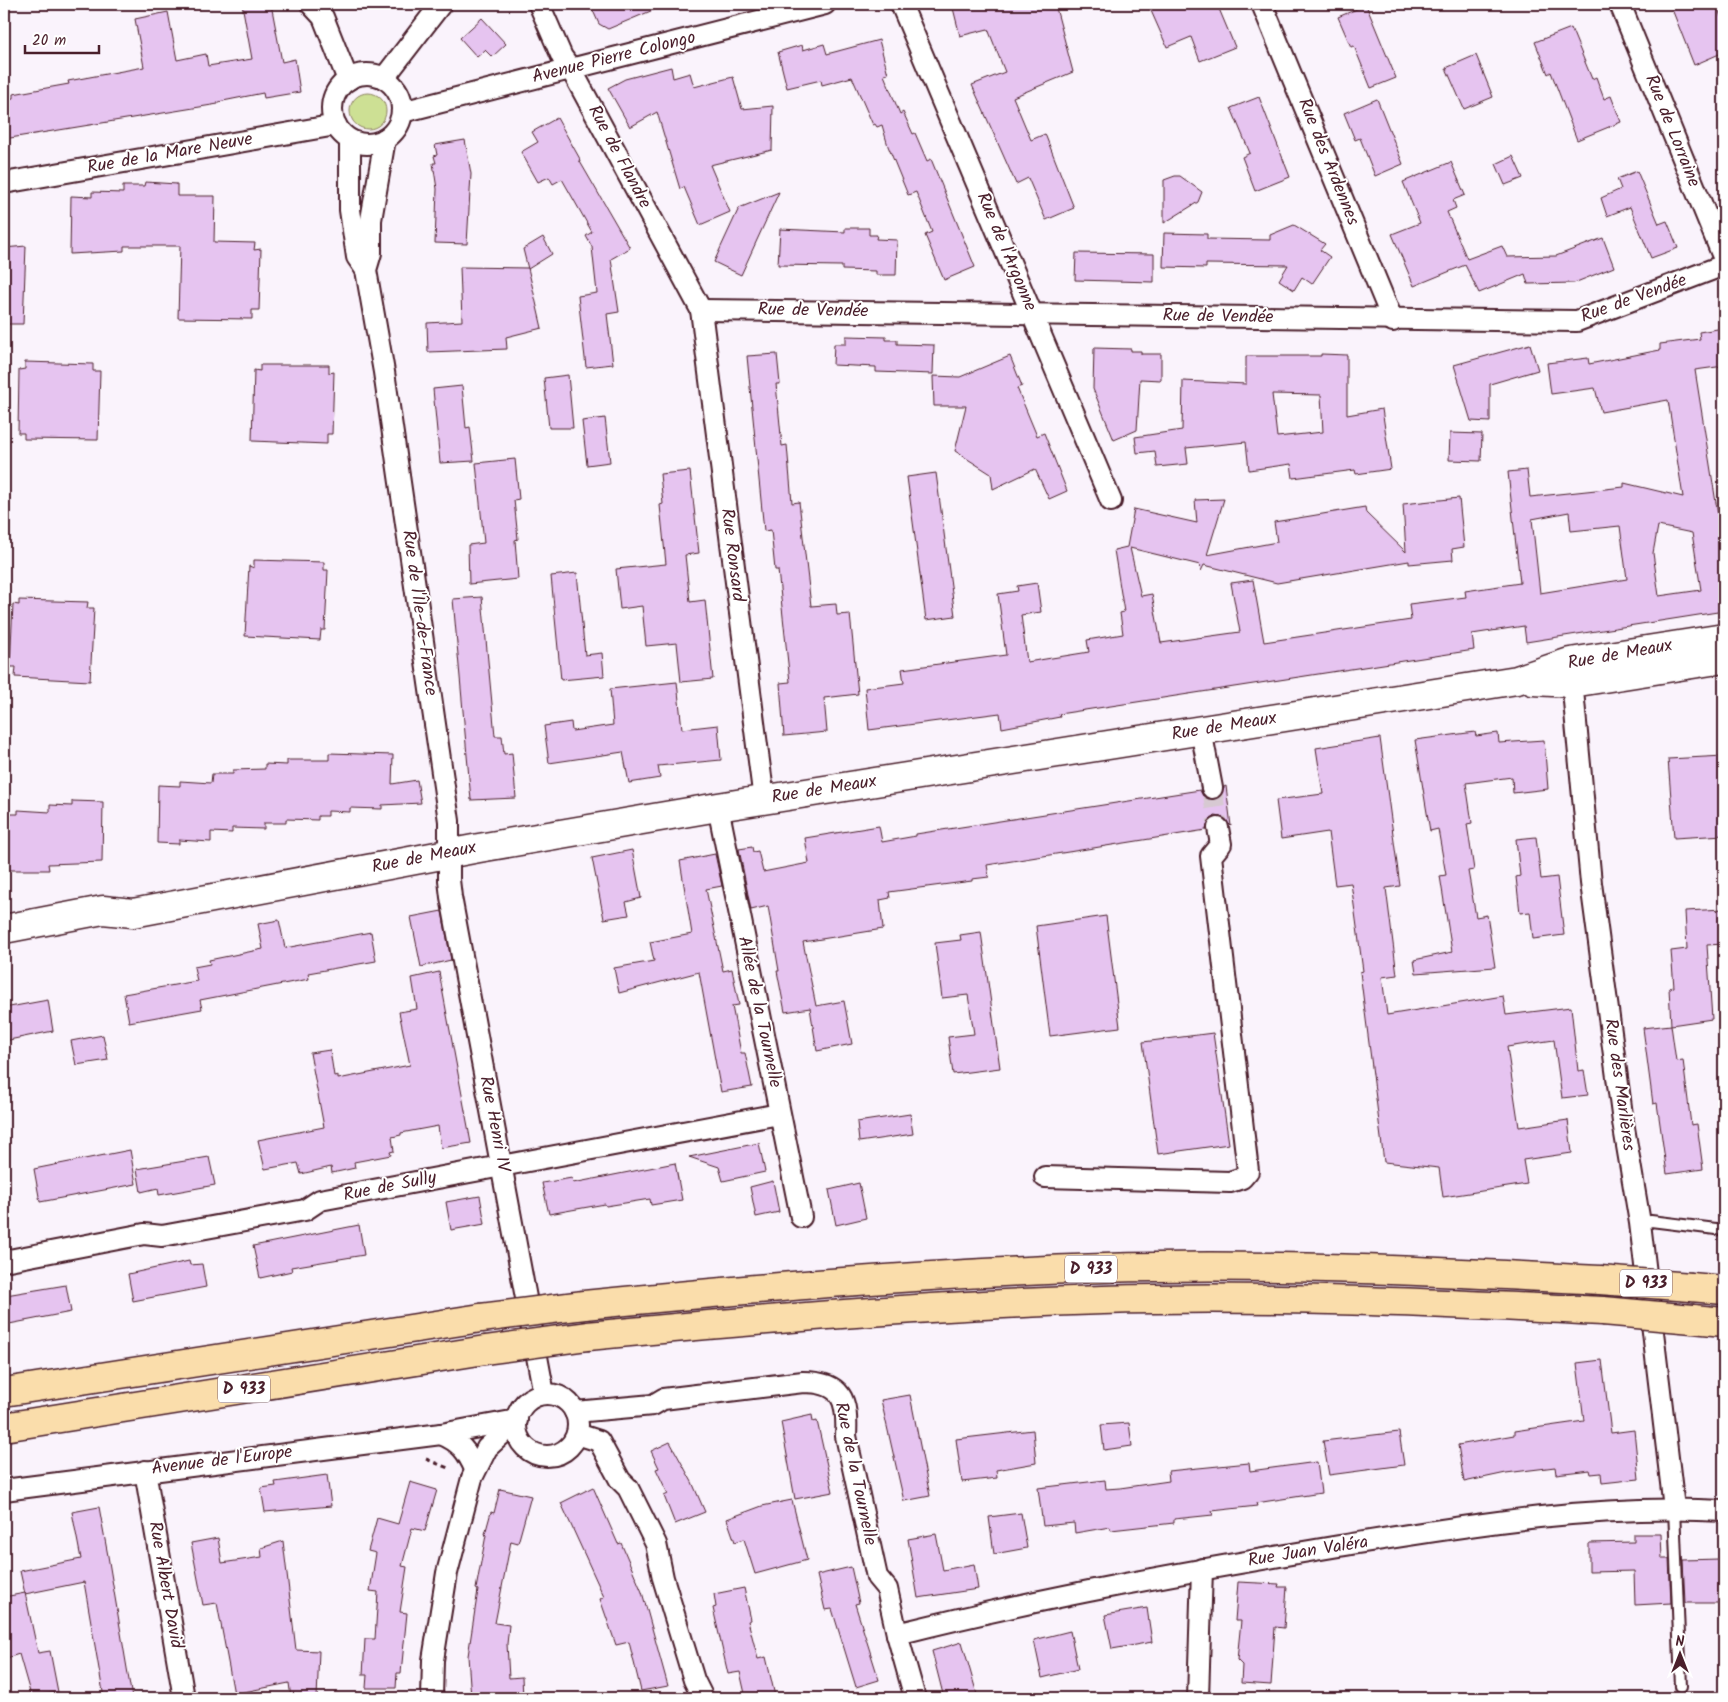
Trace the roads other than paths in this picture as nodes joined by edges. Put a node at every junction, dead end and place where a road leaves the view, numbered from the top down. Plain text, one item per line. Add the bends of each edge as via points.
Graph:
1 (311, 4) edge
2 (441, 4) edge
3 (539, 4) edge
4 (825, 4) edge
5 (901, 4) edge
6 (1262, 4) edge
7 (1620, 4) edge
8 (571, 69) junction
9 (384, 78) junction
10 (348, 80) junction
11 (402, 112) junction
12 (336, 125) junction
13 (385, 139) junction
14 (350, 140) junction
15 (4, 183) edge
16 (1724, 259) edge
17 (1724, 265) edge
18 (366, 270) junction
19 (701, 310) junction
20 (1032, 314) junction
21 (1394, 321) junction
22 (1111, 501) dead end
23 (1724, 638) edge
24 (1724, 659) edge
25 (1571, 672) junction
26 (1201, 730) junction
27 (1212, 788) tunnel mouth
28 (764, 800) junction
29 (718, 807) junction
30 (1218, 828) tunnel mouth
31 (449, 853) junction
32 (133, 913) junction
33 (58, 919) junction
34 (4, 929) edge
35 (4, 937) edge
36 (4, 948) edge
37 (780, 1114) junction
38 (502, 1166) junction
39 (1045, 1177) dead end
40 (801, 1217) dead end
41 (1640, 1223) junction
42 (1724, 1230) edge
43 (4, 1261) edge
44 (1724, 1290) edge
45 (1724, 1322) edge
46 (4, 1392) edge
47 (544, 1394) junction
48 (575, 1412) junction
49 (517, 1420) junction
50 (4, 1427) edge
51 (450, 1432) junction
52 (577, 1434) junction
53 (498, 1436) junction
54 (522, 1443) junction
55 (475, 1469) junction
56 (146, 1471) junction
57 (4, 1490) edge
58 (1674, 1508) junction
59 (1724, 1511) edge
60 (1202, 1569) junction
61 (897, 1634) junction
62 (1681, 1687) dead end
63 (184, 1698) edge
64 (432, 1698) edge
65 (703, 1698) edge
66 (915, 1698) edge
67 (1198, 1698) edge

1 - 10 street via 323,17
2 - 9 street
3 - 8 street, Rue de Flandre via 562,57
4 - 8 street, Avenue Pierre Colongo
5 - 20 street, Rue de l'Argonne
6 - 21 street, Rue des Ardennes
7 - 16 street, Rue de Lorraine
8 - 11 street, Avenue Pierre Colongo
8 - 19 street, Rue de Flandre
9 - 10 street via 368,74
9 - 11 street via 398,92
10 - 12 street via 340,87 332,105
11 - 13 street via 397,128
12 - 14 street
12 - 15 street, Rue de la Mare Neuve
13 - 14 street via 372,144
13 - 18 street via 371,220 371,253
14 - 18 street via 350,210 357,257
17 - 21 street, Rue de Vendée via 1577,321
18 - 31 street, Rue de l'Île-de-France via 384,372 449,821
19 - 20 street, Rue de Vendée
19 - 28 street, Rue Ronsard
20 - 21 street, Rue de Vendée
20 - 22 street, Rue de l'Argonne
23 - 25 main road, Rue de Meaux
24 - 25 main road, Rue de Meaux
25 - 26 main road, Rue de Meaux
25 - 41 street, Rue des Marlières via 1592,893
26 - 27 street
26 - 28 main road, Rue de Meaux
28 - 29 main road, Rue de Meaux
29 - 31 main road, Rue de Meaux
29 - 37 street, Allée de la Tournelle
30 - 39 street via 1220,844 1211,856 1248,1171 1242,1178 1230,1182
31 - 32 main road, Rue de Meaux
31 - 38 street, Rue Henri IV via 451,897
32 - 33 main road, Rue de Meaux via 103,910
32 - 36 main road, Rue de Meaux via 107,928
33 - 34 main road, Rue de Meaux
33 - 35 main road via 41,930
37 - 38 street, Rue de Sully
37 - 40 street, Allée de la Tournelle
38 - 43 street, Rue de Sully via 320,1200 305,1210 162,1236 144,1234
38 - 47 street, Rue Henri IV
41 - 42 lane via 1651,1221
41 - 58 street, Rue des Marlières
44 - 46 highway, D 933, bridge via 1440,1271 1106,1268 945,1274 786,1285 584,1305
45 - 50 highway, D 933, bridge via 1603,1311 1272,1299 1112,1300 936,1307 588,1336
47 - 48 street via 559,1397
47 - 49 street via 533,1397 522,1407
48 - 52 street via 579,1424
48 - 61 street, Rue de la Tournelle via 653,1405 663,1399 803,1382 833,1387 842,1399 847,1420 846,1436 877,1577 887,1589
49 - 51 street, Avenue de l'Europe
49 - 53 street
49 - 54 street
51 - 53 street, Avenue de l'Europe
51 - 55 street via 467,1452
51 - 56 street, Avenue de l'Europe
52 - 54 street via 569,1448 553,1456 530,1451
52 - 65 street via 599,1441 620,1480 628,1488 656,1544 691,1670
53 - 54 street, Avenue de l'Europe
53 - 55 street
55 - 64 street via 447,1573 433,1660
56 - 57 street, Avenue de l'Europe
56 - 63 street, Rue Albert David
58 - 59 street, Rue Juan Valéra
58 - 60 street, Rue Juan Valéra via 1564,1516 1428,1532
58 - 62 lane
60 - 61 street, Rue Juan Valéra via 1042,1599
60 - 67 street
61 - 66 street, Rue de la Tournelle

